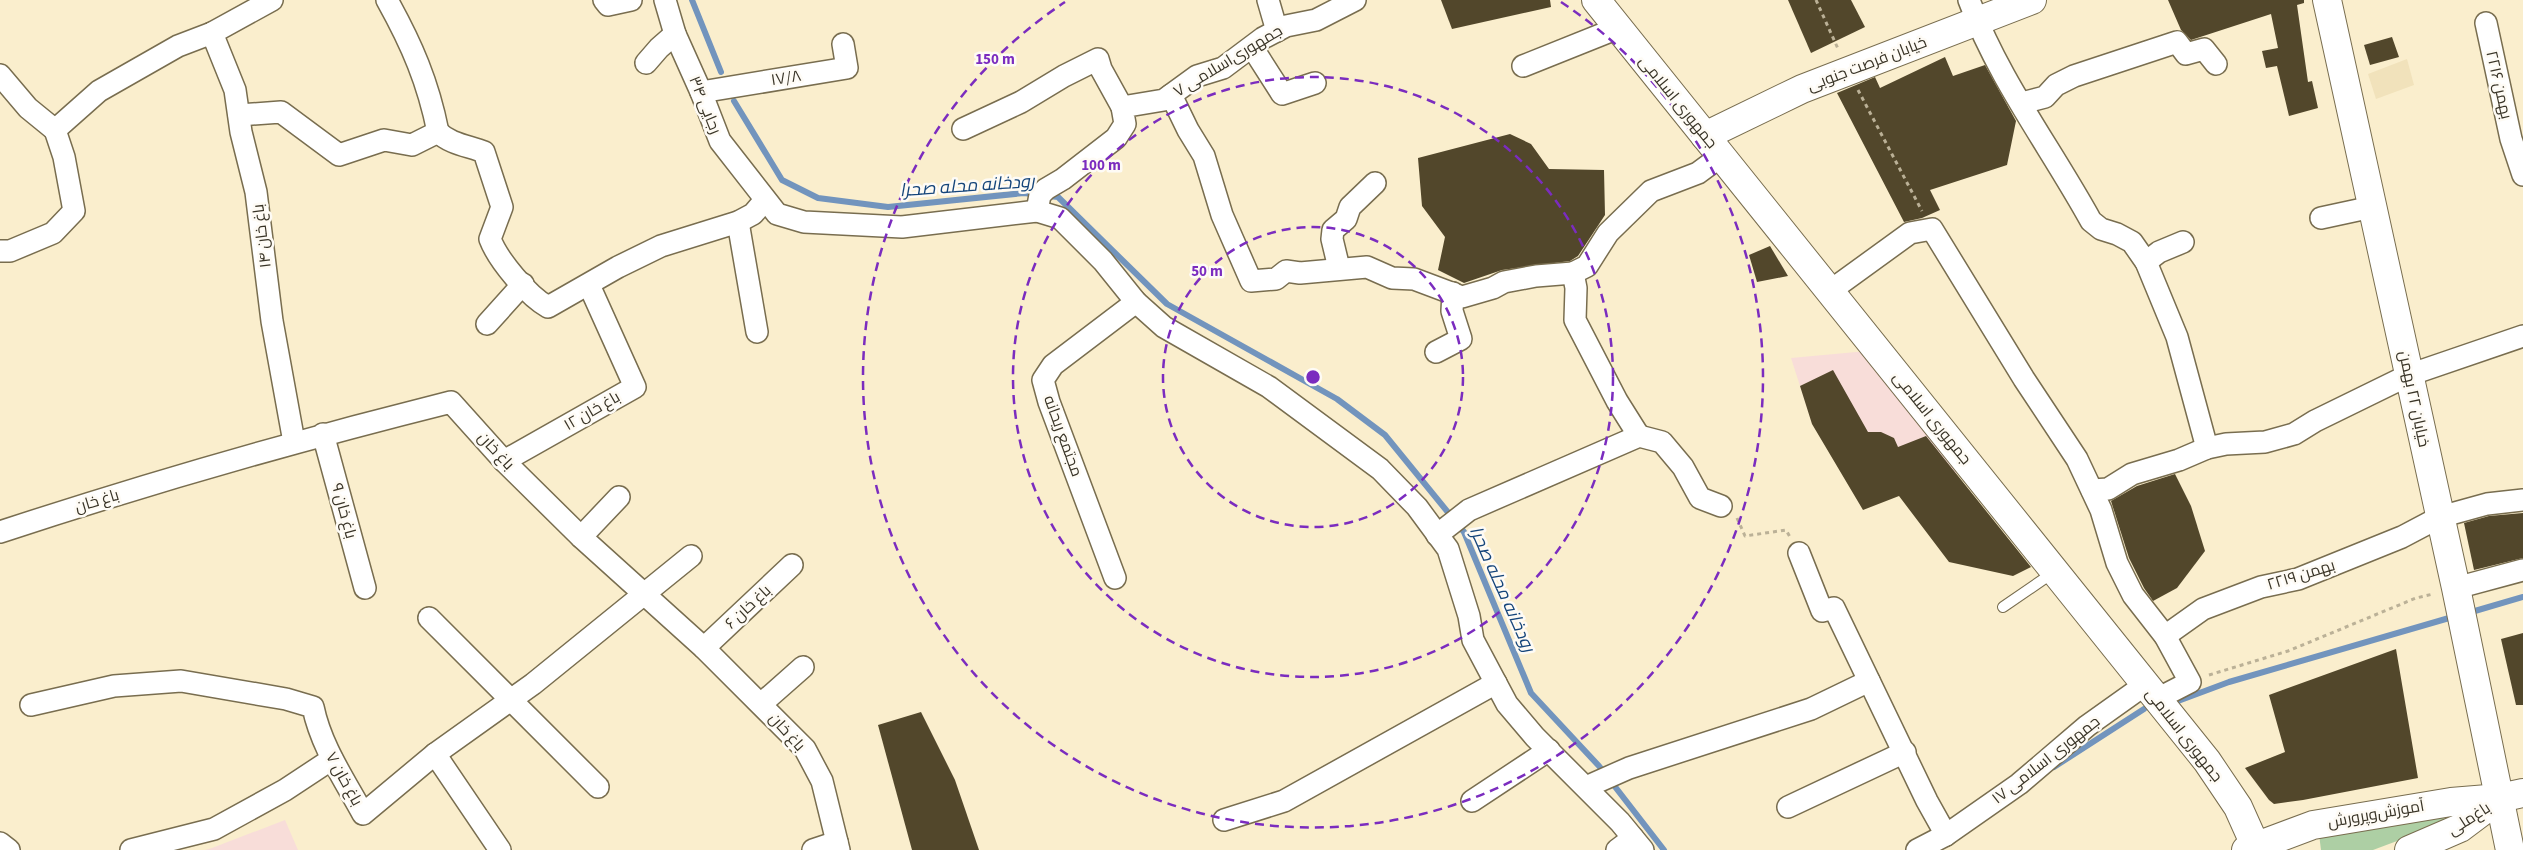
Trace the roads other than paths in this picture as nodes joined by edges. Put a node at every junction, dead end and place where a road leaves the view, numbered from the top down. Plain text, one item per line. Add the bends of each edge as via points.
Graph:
1 (272, 0) edge
2 (387, 0) edge
3 (604, 0) edge
4 (631, 0) edge
5 (665, 0) edge
6 (1268, 0) edge
7 (1355, 0) edge
8 (1596, 0) edge
9 (2032, 0) edge
10 (2328, 0) edge
11 (1973, 11) edge
12 (2486, 22) dead end
13 (1618, 28) junction
14 (1277, 31) junction
15 (212, 33) junction
16 (675, 34) junction
17 (843, 44) dead end
18 (1252, 47) junction
19 (646, 63) dead end
20 (2216, 64) dead end
21 (1523, 66) dead end
22 (0, 75) edge
23 (1315, 83) dead end
24 (701, 92) junction
25 (1171, 95) junction
26 (2022, 104) junction
27 (1122, 107) junction
28 (238, 115) junction
29 (963, 128) dead end
30 (55, 130) junction
31 (438, 132) junction
32 (1713, 146) junction
33 (2523, 175) edge
34 (1375, 183) dead end
35 (1041, 198) junction
36 (765, 200) junction
37 (2372, 207) junction
38 (2321, 218) dead end
39 (738, 222) junction
40 (2183, 242) dead end
41 (0, 251) edge
42 (2146, 262) junction
43 (1339, 268) junction
44 (1572, 273) junction
45 (523, 284) junction
46 (589, 285) junction
47 (1830, 291) junction
48 (1453, 294) junction
49 (1136, 302) junction
50 (488, 324) dead end
51 (757, 332) dead end
52 (2523, 336) edge
53 (1436, 352) dead end
54 (2409, 375) junction
55 (323, 434) junction
56 (1639, 436) junction
57 (294, 442) junction
58 (2207, 448) junction
59 (504, 461) junction
60 (2092, 490) junction
61 (619, 497) dead end
62 (2523, 500) edge
63 (1721, 506) road end
64 (2440, 517) junction
65 (0, 532) edge
66 (1438, 535) junction
67 (581, 537) junction
68 (1799, 554) road end
69 (691, 556) dead end
70 (792, 565) dead end
71 (2523, 570) edge
72 (2055, 571) junction
73 (1115, 578) dead end
74 (365, 588) dead end
75 (2456, 588) junction
76 (644, 593) junction
77 (2003, 607) dead end
78 (428, 618) dead end
79 (2165, 636) junction
80 (704, 648) junction
81 (804, 667) dead end
82 (1870, 681) junction
83 (1496, 683) junction
84 (2151, 691) junction
85 (512, 700) junction
86 (761, 704) junction
87 (31, 705) dead end
88 (1549, 750) junction
89 (1905, 752) junction
90 (435, 754) junction
91 (332, 759) junction
92 (598, 787) dead end
93 (1587, 787) junction
94 (2512, 796) edge
95 (1472, 800) dead end
96 (2451, 802) junction
97 (1788, 807) dead end
98 (1224, 820) dead end
99 (2460, 828) junction
100 (1946, 835) junction
101 (0, 843) edge
102 (838, 846) edge
103 (1631, 846) edge
104 (2250, 848) edge
105 (2418, 849) edge
106 (9, 850) edge
107 (132, 850) edge
108 (500, 850) edge
109 (813, 850) edge
110 (1917, 850) edge
111 (2510, 850) edge

1 - 15 street
2 - 31 street via 411,44 428,87
3 - 4 street via 608,5
5 - 16 street, رجایی ۳۴
6 - 14 street
7 - 14 street, جمهوری‌اسلامی ۷ via 1316,20
8 - 13 street, جمهوری اسلامی
9 - 11 street, خیابان فرصت جنوبی
10 - 37 street, خیابان ۲۲ بهمن
11 - 26 street
11 - 32 street, خیابان فرصت جنوبی via 1848,71 1802,89
12 - 33 street, ۲۲بهمن ۱۶ via 2511,139
13 - 21 street
13 - 32 street, جمهوری اسلامی
14 - 18 street, جمهوری‌اسلامی ۷
15 - 28 street, باغ خان ۱۴ via 235,90
15 - 30 street via 178,46 99,91
16 - 19 street
16 - 24 street, رجایی ۳۴
17 - 24 street, ۱۷/۸ via 847,68
18 - 23 street via 1282,94
18 - 25 street, جمهوری‌اسلامی ۷ via 1224,68 1198,76
20 - 26 street via 2204,49 2186,54 2177,42 2074,76 2056,84 2045,98
22 - 30 street via 28,108
24 - 36 street, رجایی ۳۴ via 720,141
25 - 27 street, جمهوری‌اسلامی ۷ via 1164,100
25 - 43 street via 1204,156 1222,215 1251,281 1276,279 1286,271 1300,273
26 - 42 street via 2091,221 2101,229 2132,242
27 - 29 street via 1098,59 1021,102
27 - 35 street via 1125,124 1116,138
28 - 31 street via 281,112 339,155 384,140 412,145
28 - 57 street, باغ خان ۱۴ via 256,192 272,320
30 - 41 street via 64,157 74,211 53,233 10,251
31 - 45 street via 447,140 484,152 502,206 490,239
32 - 44 street via 1698,173 1651,191 1608,233 1587,266
32 - 47 street, جمهوری اسلامی
34 - 43 street via 1350,207 1346,219 1333,230
35 - 36 street, رجایی ۳۴ via 902,227 804,222 777,214
35 - 49 street via 1103,261
36 - 39 street via 754,214
37 - 38 street
37 - 54 street, خیابان ۲۲ بهمن
39 - 46 street via 661,246
39 - 51 street
40 - 42 street via 2159,252
42 - 58 street via 2177,337
43 - 48 street via 1367,267 1392,278 1414,279
44 - 48 street via 1504,282 1462,298
44 - 56 street via 1576,288 1576,320
45 - 46 street via 548,307
45 - 50 street
46 - 59 street, باغ خان ۱۲ via 635,387
47 - 60 street via 1910,233 1932,228 2024,379 2077,458
47 - 72 street, جمهوری اسلامی
48 - 53 street via 1452,311 1461,339
49 - 66 street via 1164,327 1269,387 1380,469
49 - 73 street, مجتمع ریحانه via 1053,365 1043,380
52 - 54 street
54 - 58 street via 2294,434 2265,442
54 - 64 street, خیابان ۲۲ بهمن
55 - 57 street, باغ خان
55 - 59 street, باغ خان via 451,402
55 - 74 street, باغ خان ۹
56 - 63 street via 1662,442 1683,467 1700,498
56 - 66 street via 1469,510
57 - 65 street, باغ خان
58 - 60 street via 2132,474 2108,489
59 - 67 street, باغ خان
60 - 79 street via 2117,563 2133,595
61 - 67 street
62 - 64 street, ۲۲بهمن ۱۹ via 2487,504
64 - 75 street, خیابان ۲۲ بهمن
64 - 79 street, ۲۲بهمن ۱۹ via 2402,537 2298,579 2261,587 2203,609
66 - 83 street via 1448,549 1469,616 1473,640
67 - 76 street, باغ خان
68 - 82 street via 1822,611 1834,608
69 - 76 street, باغ خان ۷
70 - 80 street, باغ خان ۶
71 - 75 street
72 - 77 lane
72 - 84 street, جمهوری اسلامی
75 - 94 street, خیابان ۲۲ بهمن
76 - 80 street, باغ خان
76 - 85 street, باغ خان ۷
78 - 85 street
79 - 84 street, جمهوری اسلامی ۱۷ via 2190,682
80 - 86 street, باغ خان
81 - 86 street
82 - 89 street
82 - 93 street via 1811,709 1629,768
83 - 88 street via 1508,704
83 - 98 street via 1284,801
84 - 100 street, جمهوری اسلامی ۱۷ via 2087,726 2019,784
84 - 104 street, جمهوری اسلامی via 2207,761 2238,807
85 - 90 street, باغ خان ۷
85 - 92 street
86 - 102 street, باغ خان via 804,749 822,781
87 - 91 street, باغ خان ۷ via 114,686 181,681 277,698 314,707 317,725
88 - 93 street
88 - 95 street
89 - 97 street
89 - 100 street
90 - 91 street, باغ خان ۷ via 363,814
90 - 108 street
91 - 107 street via 285,790 214,829
93 - 103 street
94 - 96 street, آموزش‌و‌پرورش
94 - 99 street, باغ‌ملی
94 - 111 street, خیابان ۲۲ بهمن
96 - 99 street via 2464,812
96 - 104 street, آموزش‌و‌پرورش via 2313,825
99 - 105 street, باغ‌ملی
100 - 110 street, جمهوری اسلامی ۱۷
101 - 106 street
102 - 109 street

